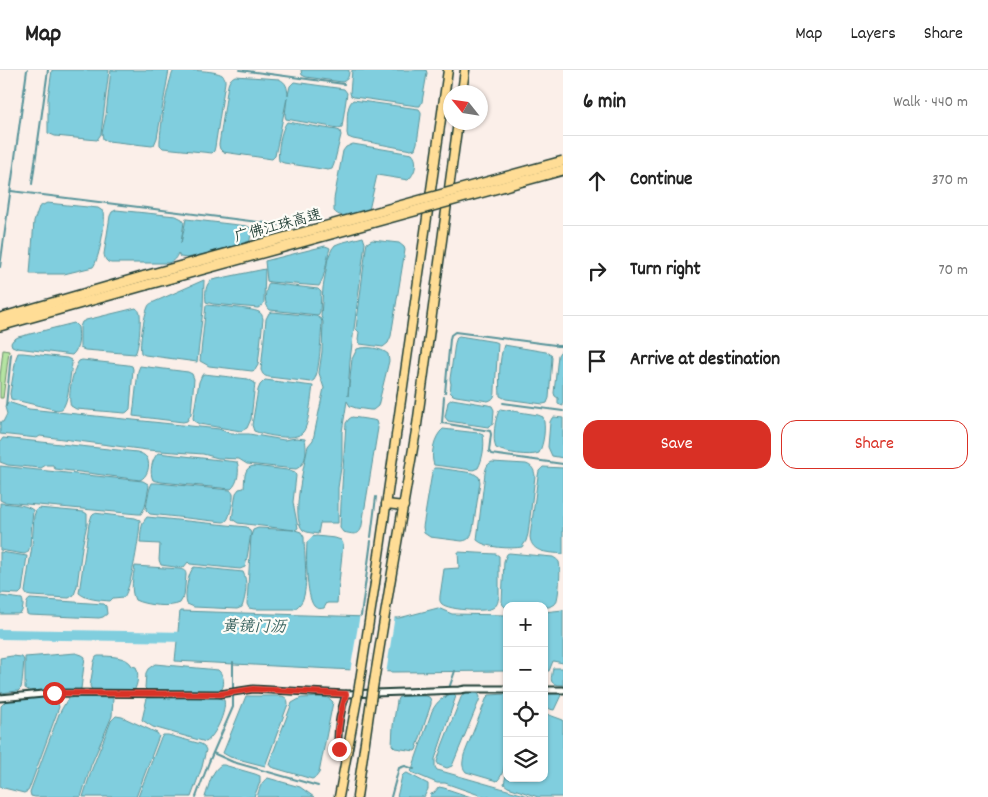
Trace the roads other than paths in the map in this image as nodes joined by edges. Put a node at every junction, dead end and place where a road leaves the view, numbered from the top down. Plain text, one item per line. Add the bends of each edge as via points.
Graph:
1 (448, 70) edge
2 (466, 70) edge
3 (463, 85) edge
4 (457, 130) edge
5 (563, 161) edge
6 (563, 170) edge
7 (146, 281) junction
8 (0, 318) edge
9 (0, 326) edge
10 (386, 504) junction
11 (404, 506) junction
12 (503, 689) edge
13 (548, 690) edge
14 (563, 690) edge
15 (346, 694) junction
16 (0, 698) edge
17 (339, 749) dead end
18 (339, 797) edge
19 (357, 797) edge

1 - 10 highway
2 - 3 highway
4 - 11 highway
5 - 7 highway, 广佛江珠高速, bridge
6 - 7 highway, 广佛江珠高速, bridge
7 - 8 highway, 广佛江珠高速
7 - 9 highway, 广佛江珠高速
10 - 11 highway
10 - 18 highway, bridge
11 - 19 highway, bridge
12 - 15 street
13 - 14 street
15 - 16 street via 253,689 220,694 54,693
15 - 17 street via 337,740

